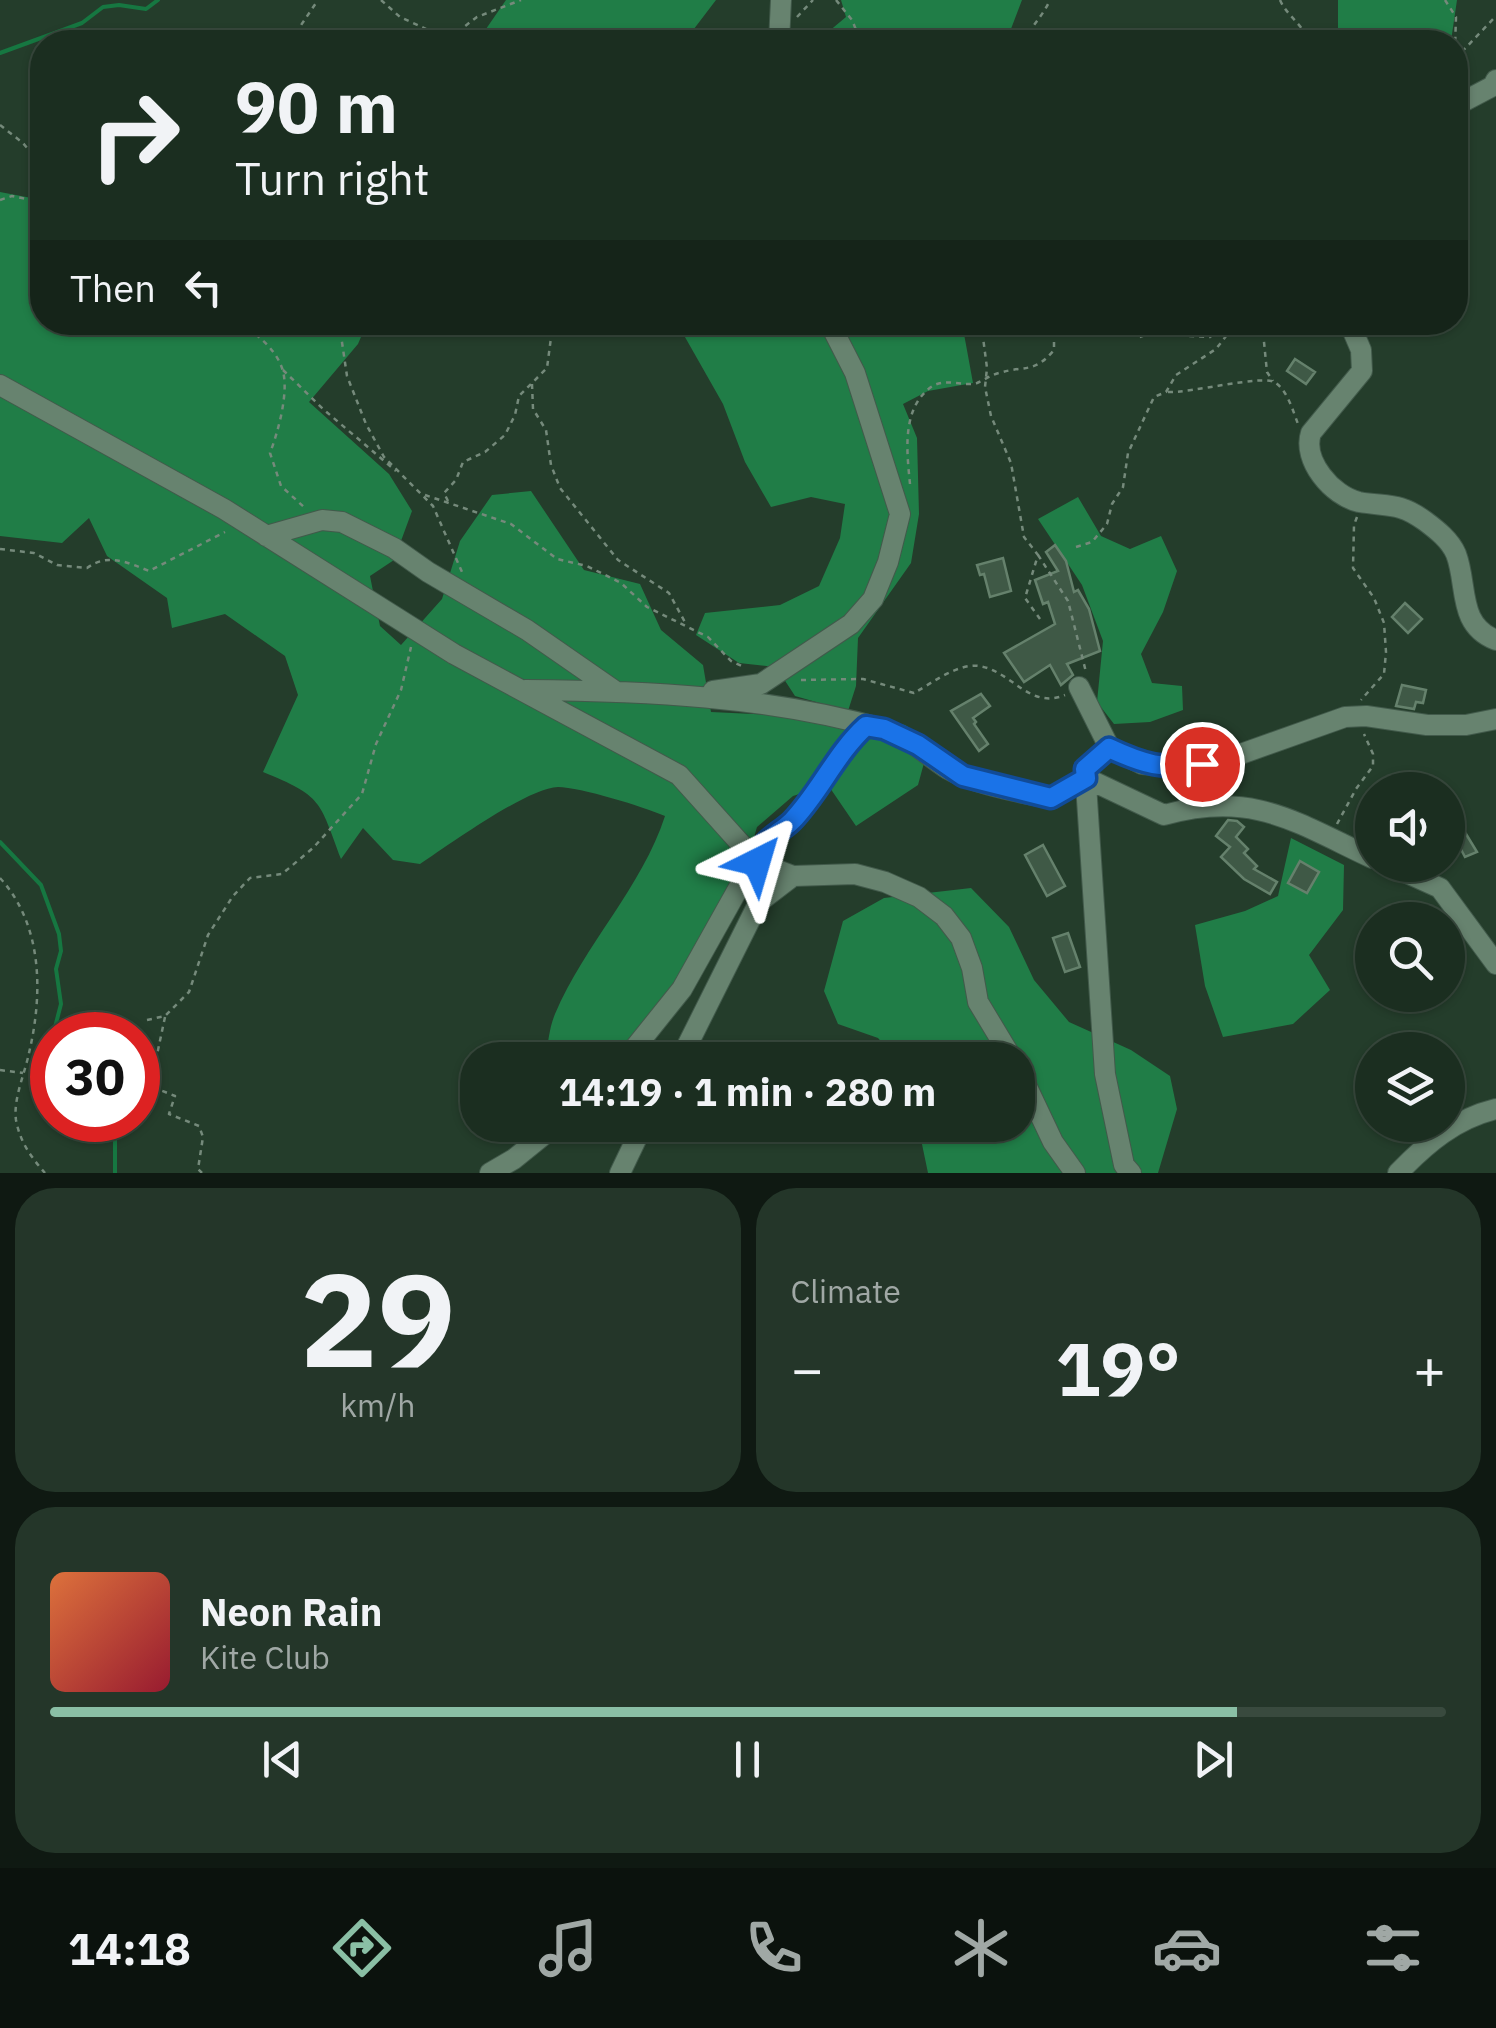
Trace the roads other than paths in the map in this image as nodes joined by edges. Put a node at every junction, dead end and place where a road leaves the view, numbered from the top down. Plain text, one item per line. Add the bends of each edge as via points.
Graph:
1 (781, 0) edge
2 (780, 30) edge
3 (1496, 80) edge
4 (1468, 99) edge
5 (836, 335) edge
6 (1354, 335) edge
7 (4, 384) edge
8 (266, 536) junction
9 (1496, 640) edge
10 (562, 657) junction
11 (1078, 686) road end
12 (520, 690) junction
13 (560, 690) junction
14 (615, 691) junction
15 (696, 696) junction
16 (565, 715) junction
17 (1496, 719) edge
18 (866, 726) junction
19 (1109, 748) junction
20 (1086, 778) junction
21 (1355, 850) edge
22 (757, 862) junction
23 (794, 876) junction
24 (1427, 882) edge
25 (1496, 964) edge
26 (639, 1042) edge
27 (689, 1042) edge
28 (1002, 1042) edge
29 (1035, 1104) edge
30 (1496, 1109) edge
31 (535, 1142) edge
32 (636, 1142) edge
33 (490, 1173) edge
34 (620, 1173) edge
35 (1074, 1173) edge
36 (1130, 1173) edge
37 (1398, 1173) edge

1 - 2 street
3 - 4 street
5 - 15 street via 855,373 900,514 888,562 873,599 850,624 761,684
6 - 9 street via 1362,371 1320,418 1308,443 1312,457 1327,483 1358,502 1412,512 1450,544 1466,610
7 - 8 street
8 - 10 street via 330,519 394,548
8 - 12 street
10 - 13 street
10 - 14 street
11 - 19 street
12 - 13 street
12 - 16 street
13 - 14 street
13 - 16 street
14 - 15 street
15 - 18 street
16 - 22 street via 680,775
17 - 19 street via 1427,725 1344,717 1224,760 1179,768 1142,764
18 - 20 street via 918,745 963,776 1022,793 1051,798
18 - 22 street via 802,809 761,847
19 - 20 street via 1085,769
20 - 21 street via 1164,815 1200,805 1242,805
20 - 36 street via 1105,1074
22 - 23 street
22 - 26 street via 682,989
23 - 27 street via 759,902
23 - 28 street via 855,874 919,898 944,916 960,938 978,1002
24 - 25 street via 1440,888
29 - 35 street
30 - 37 street via 1458,1122
31 - 33 street
32 - 34 street

